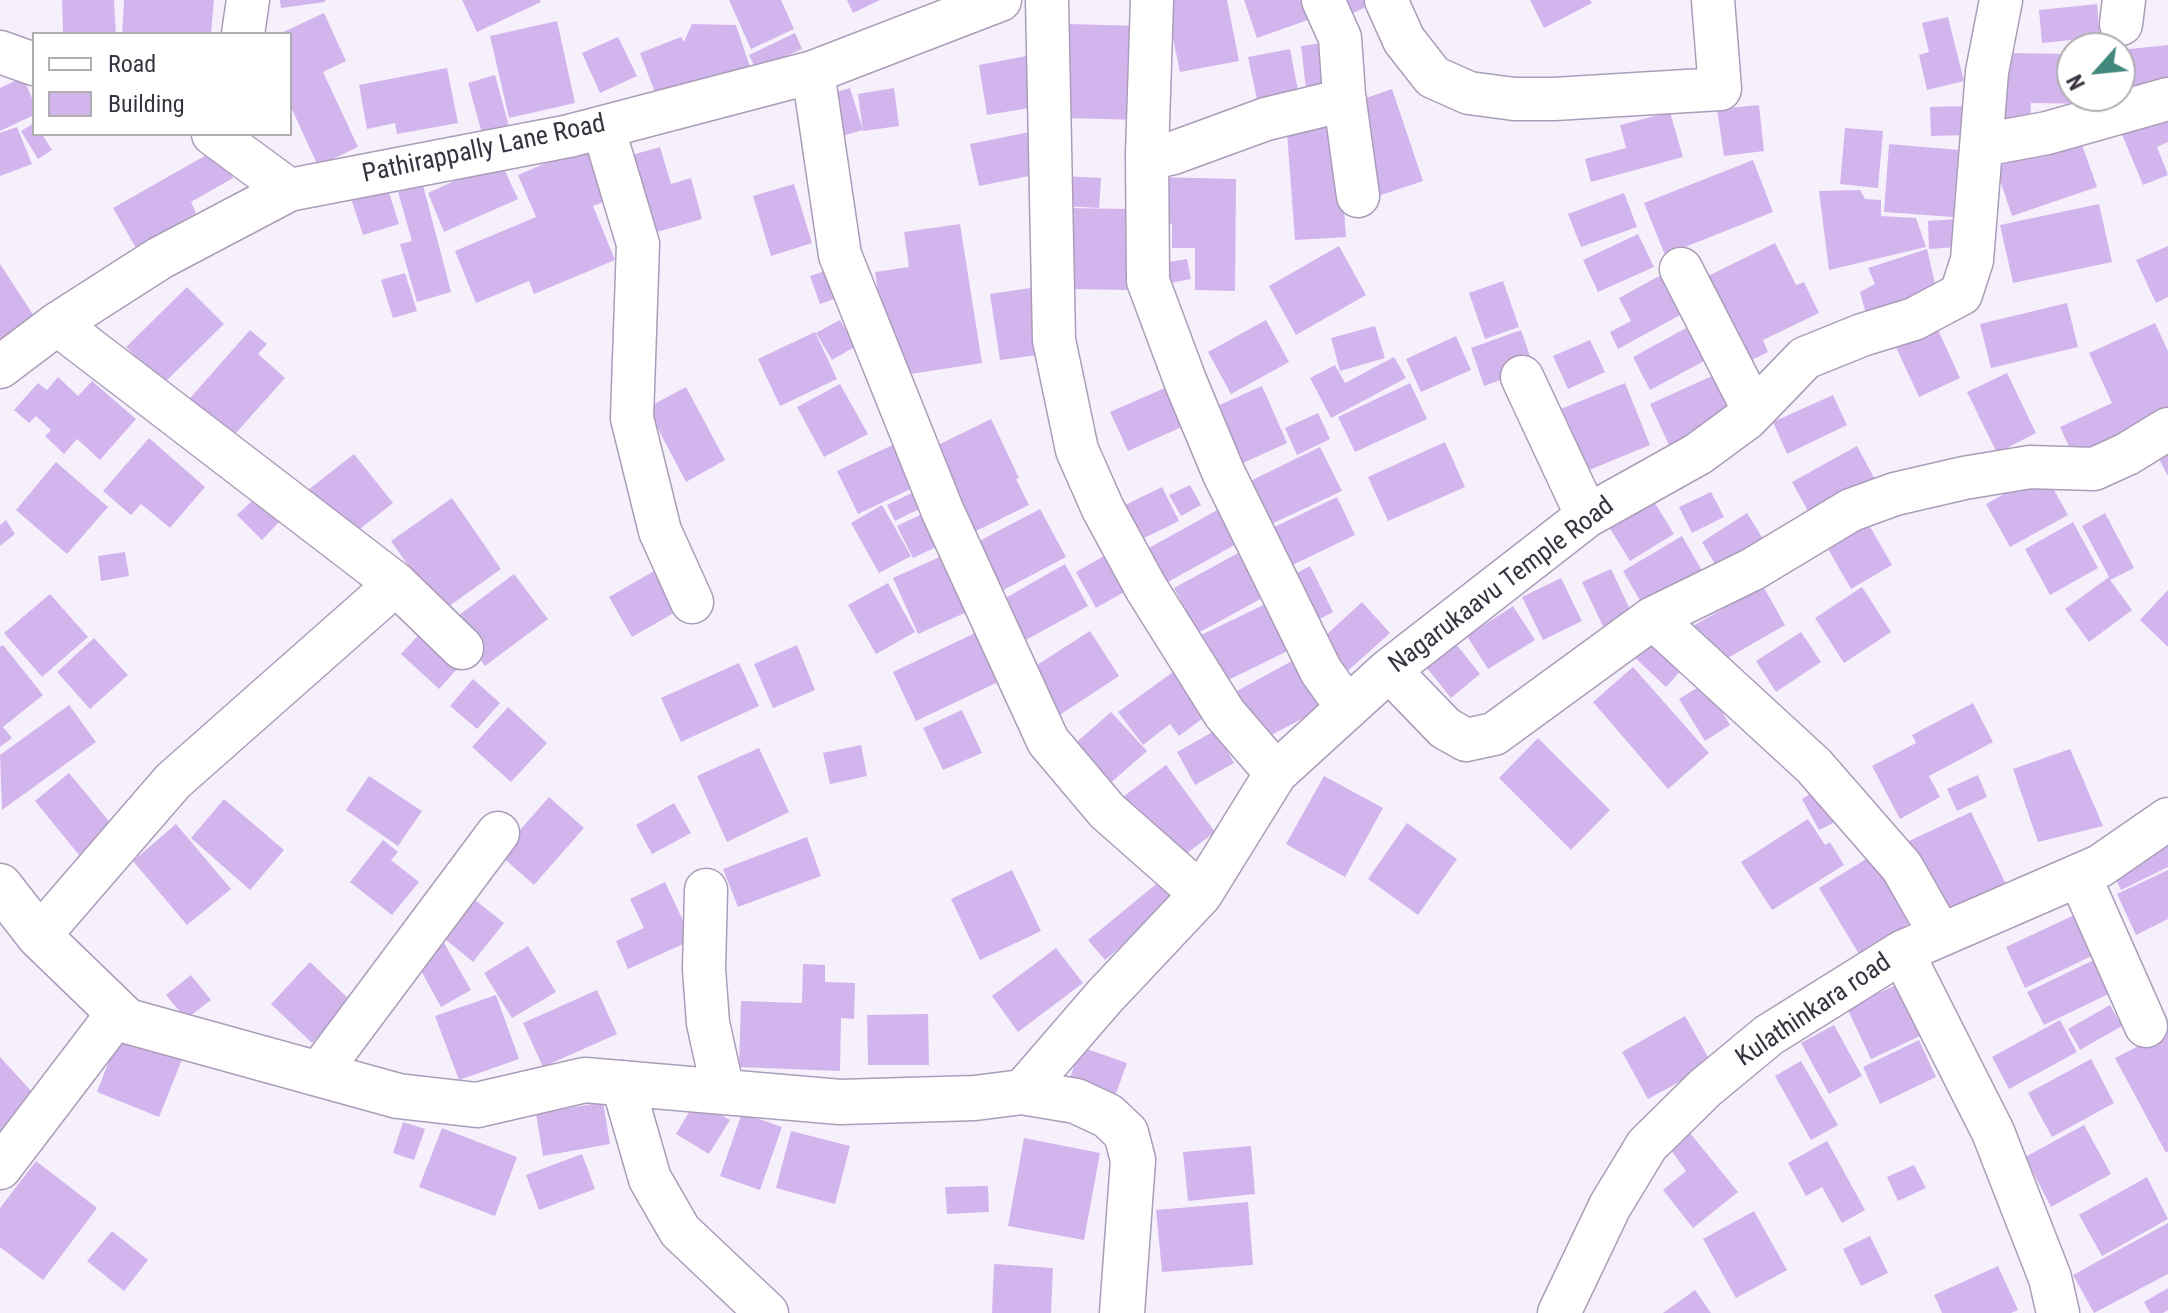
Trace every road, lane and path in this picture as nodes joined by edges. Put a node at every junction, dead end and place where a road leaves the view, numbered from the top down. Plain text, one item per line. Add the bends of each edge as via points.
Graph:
1 (248, 0) edge
2 (1000, 0) edge
3 (1047, 0) edge
4 (1152, 0) edge
5 (1323, 0) edge
6 (1386, 0) edge
7 (1713, 0) edge
8 (2001, 0) edge
9 (243, 32) edge
10 (0, 52) edge
11 (32, 63) edge
12 (813, 72) junction
13 (2168, 99) edge
14 (1345, 100) junction
15 (603, 127) junction
16 (218, 136) edge
17 (1983, 145) junction
18 (1148, 159) junction
19 (289, 190) junction
20 (1358, 196) dead end
21 (1681, 269) dead end
22 (57, 324) junction
23 (0, 367) edge
24 (1522, 377) dead end
25 (1754, 411) junction
26 (2168, 429) edge
27 (1587, 516) junction
28 (396, 584) junction
29 (692, 602) dead end
30 (1653, 618) junction
31 (462, 648) dead end
32 (1389, 670) junction
33 (1346, 706) junction
34 (1276, 773) junction
35 (2168, 819) edge
36 (498, 833) dead end
37 (2079, 875) junction
38 (0, 886) edge
39 (706, 890) dead end
40 (1201, 894) junction
41 (1940, 934) junction
42 (39, 936) junction
43 (1902, 952) junction
44 (118, 1013) junction
45 (2146, 1026) dead end
46 (318, 1074) junction
47 (622, 1082) junction
48 (723, 1091) junction
49 (1022, 1092) junction
50 (0, 1168) edge
51 (767, 1313) edge
52 (1122, 1313) edge
53 (1559, 1313) edge
54 (2058, 1313) edge

1 - 9 street
2 - 12 street, Pathirappally Lane Road
3 - 34 street via 1054,340 1077,450 1146,588 1225,714
4 - 18 street
5 - 14 street via 1340,38
6 - 7 street via 1404,40 1433,77 1469,93 1554,99 1720,89
8 - 17 street, Nagarukaavu Temple Road via 1987,72
10 - 11 street
12 - 15 street, Pathirappally Lane Road
12 - 40 street via 840,255 943,512 1048,741 1107,811
13 - 17 street
14 - 18 street via 1266,119
14 - 20 street
15 - 19 street, Pathirappally Lane Road
15 - 29 street via 638,244 632,418 660,531
16 - 19 street
17 - 25 street, Nagarukaavu Temple Road via 1972,260 1961,294 1914,319 1805,358
18 - 33 street via 1148,281 1224,474 1321,671
19 - 22 street, Pathirappally Lane Road via 160,258
21 - 25 street
22 - 23 street, Pathirappally Lane Road
22 - 28 street
24 - 27 street
25 - 27 street, Nagarukaavu Temple Road via 1698,454
26 - 30 street via 2094,469 2030,467 1964,478 1851,510 1753,569
27 - 32 street, Nagarukaavu Temple Road
28 - 31 street
28 - 42 street via 173,781
30 - 32 street via 1494,734 1466,740 1445,728
30 - 41 street via 1814,766 1902,867
32 - 33 street, Nagarukaavu Temple Road
33 - 34 street, Nagarukaavu Temple Road
34 - 40 street, Nagarukaavu Temple Road
35 - 37 street, Kulathinkara road
36 - 46 street
37 - 41 street, Kulathinkara road
37 - 45 street
38 - 42 street
39 - 48 street via 708,1023
40 - 49 street, Nagarukaavu Temple Road
41 - 43 street, Kulathinkara road
42 - 44 street
43 - 53 street, Kulathinkara road via 1769,1035 1647,1145 1610,1206
43 - 54 street via 1993,1132 2050,1278
44 - 46 street via 127,1021
44 - 50 street
46 - 47 street via 398,1096 477,1105 585,1080
47 - 48 street
47 - 51 street via 650,1179 680,1231
48 - 49 street via 840,1102
49 - 52 street via 1076,1101 1108,1116 1126,1133 1133,1160

